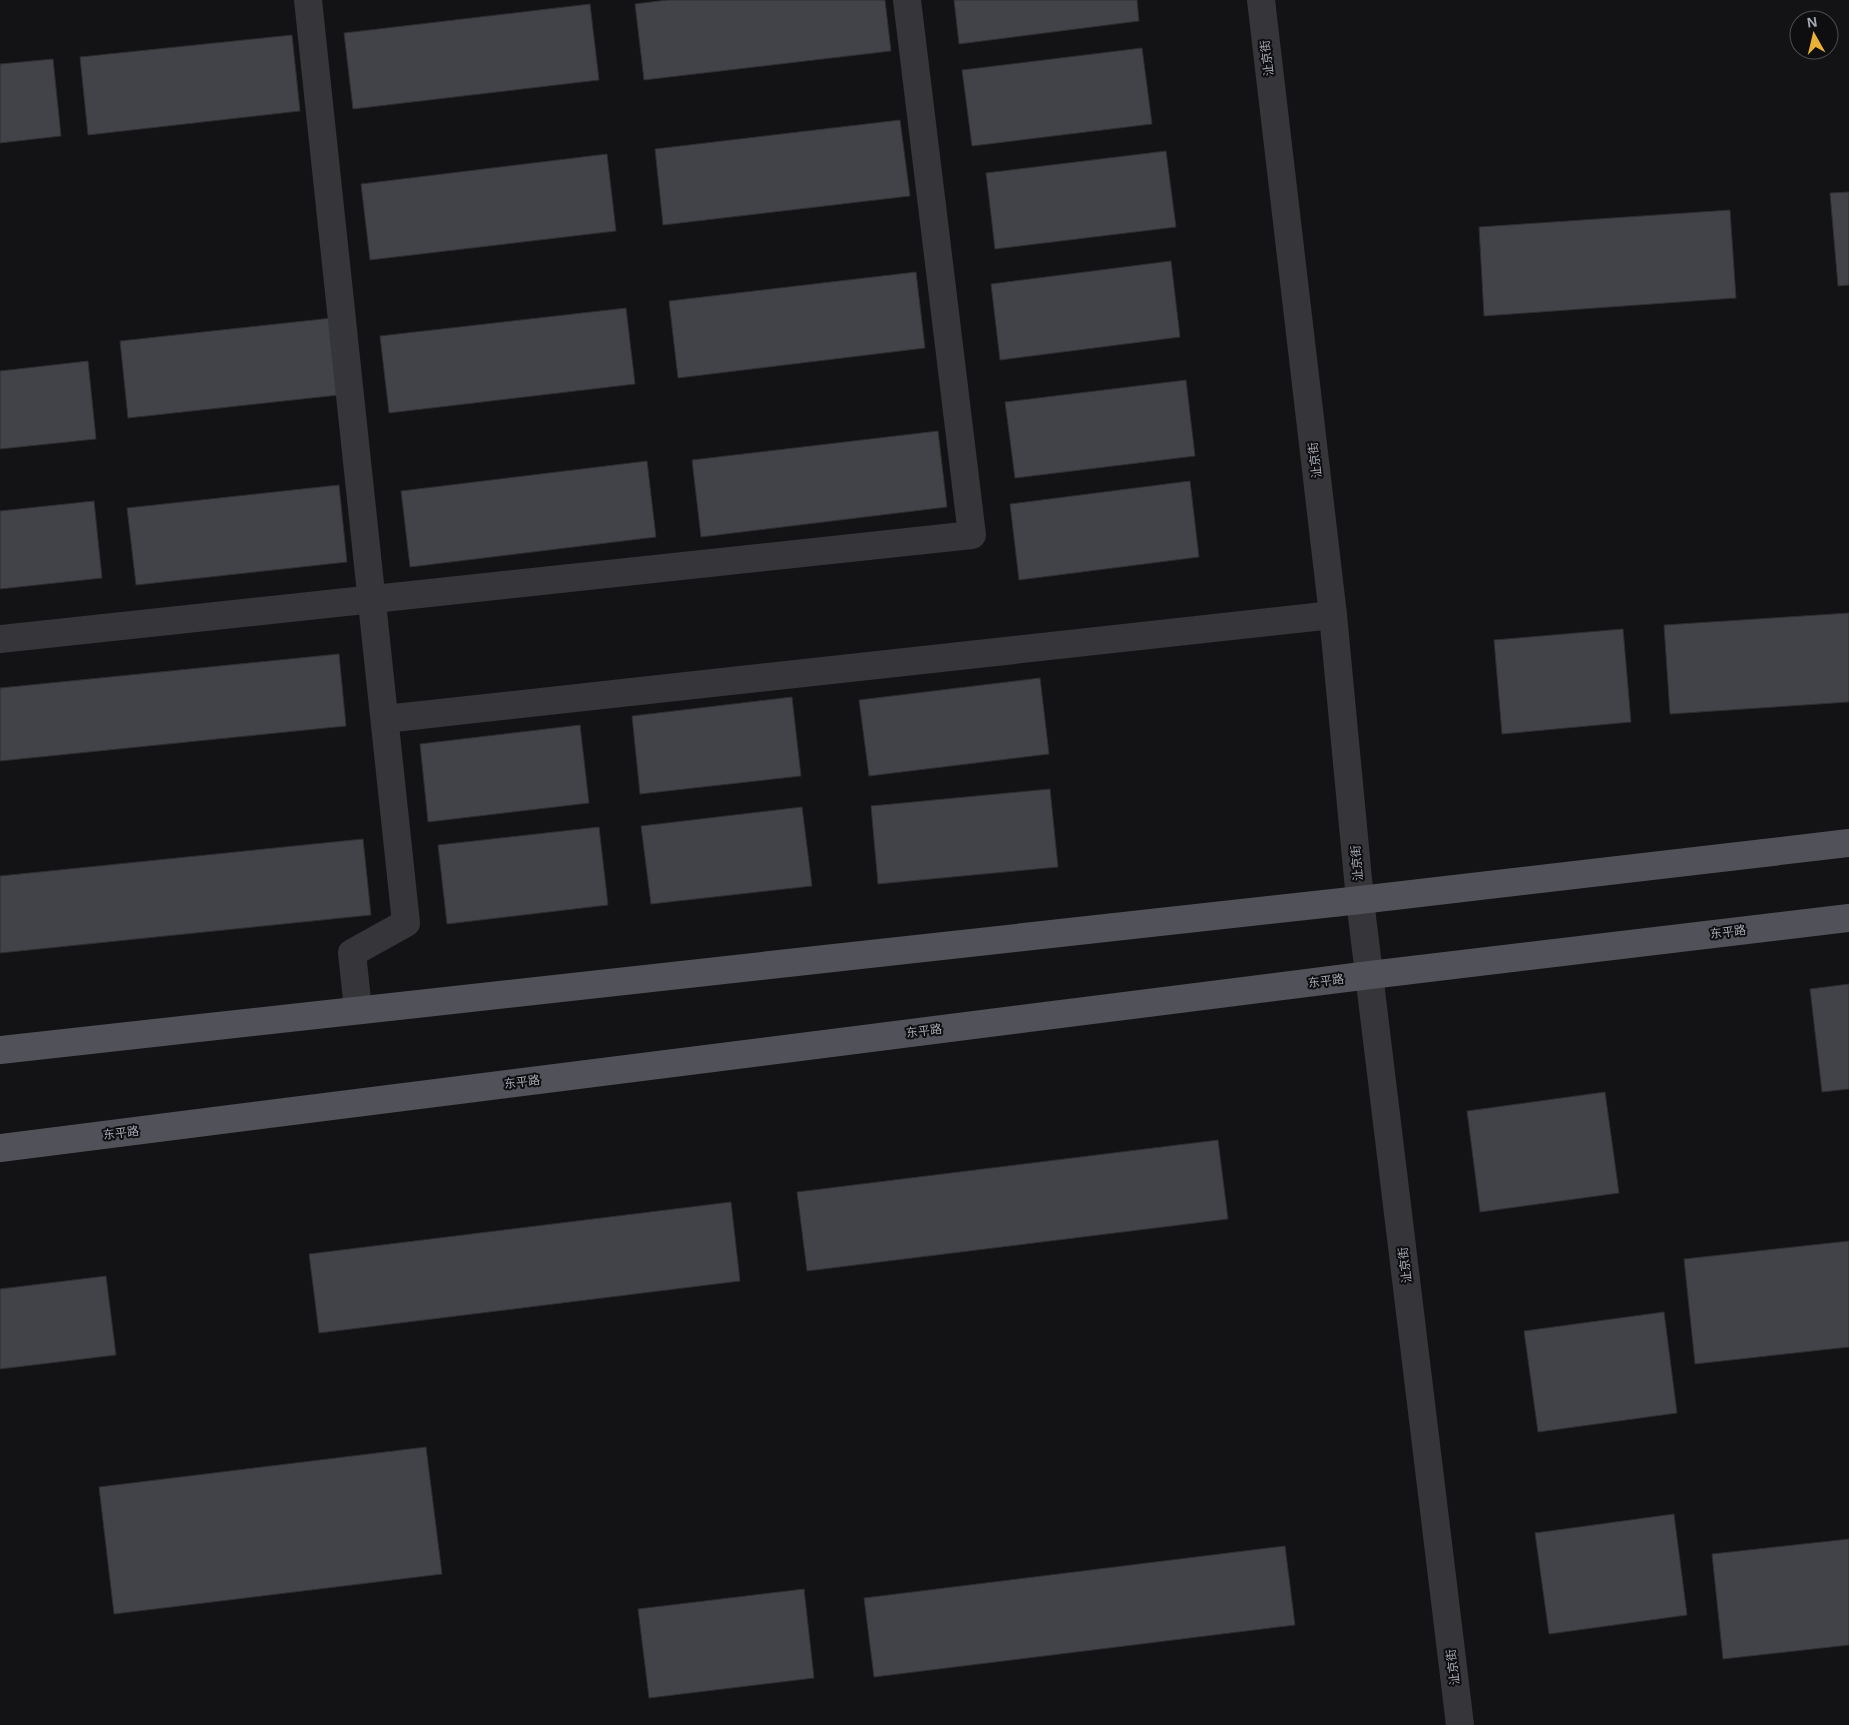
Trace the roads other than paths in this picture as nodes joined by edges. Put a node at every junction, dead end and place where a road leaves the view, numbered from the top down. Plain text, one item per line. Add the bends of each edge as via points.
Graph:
1 (308, 0) edge
2 (907, 0) edge
3 (1261, 0) edge
4 (372, 600) junction
5 (1334, 615) junction
6 (0, 639) edge
7 (385, 719) junction
8 (1849, 843) edge
9 (1360, 900) junction
10 (1849, 918) edge
11 (1370, 975) junction
12 (358, 1009) junction
13 (0, 1050) edge
14 (0, 1148) edge
15 (1460, 1725) edge

1 - 4 street
2 - 4 street via 972,535
3 - 5 street, 沚京街
4 - 6 street
4 - 7 street
5 - 7 street
5 - 9 street, 沚京街
7 - 12 street via 406,922 352,953
8 - 9 main road
9 - 11 street, 沚京街
9 - 12 main road
10 - 11 main road, 东平路
11 - 14 main road, 东平路
11 - 15 street, 沚京街
12 - 13 main road

